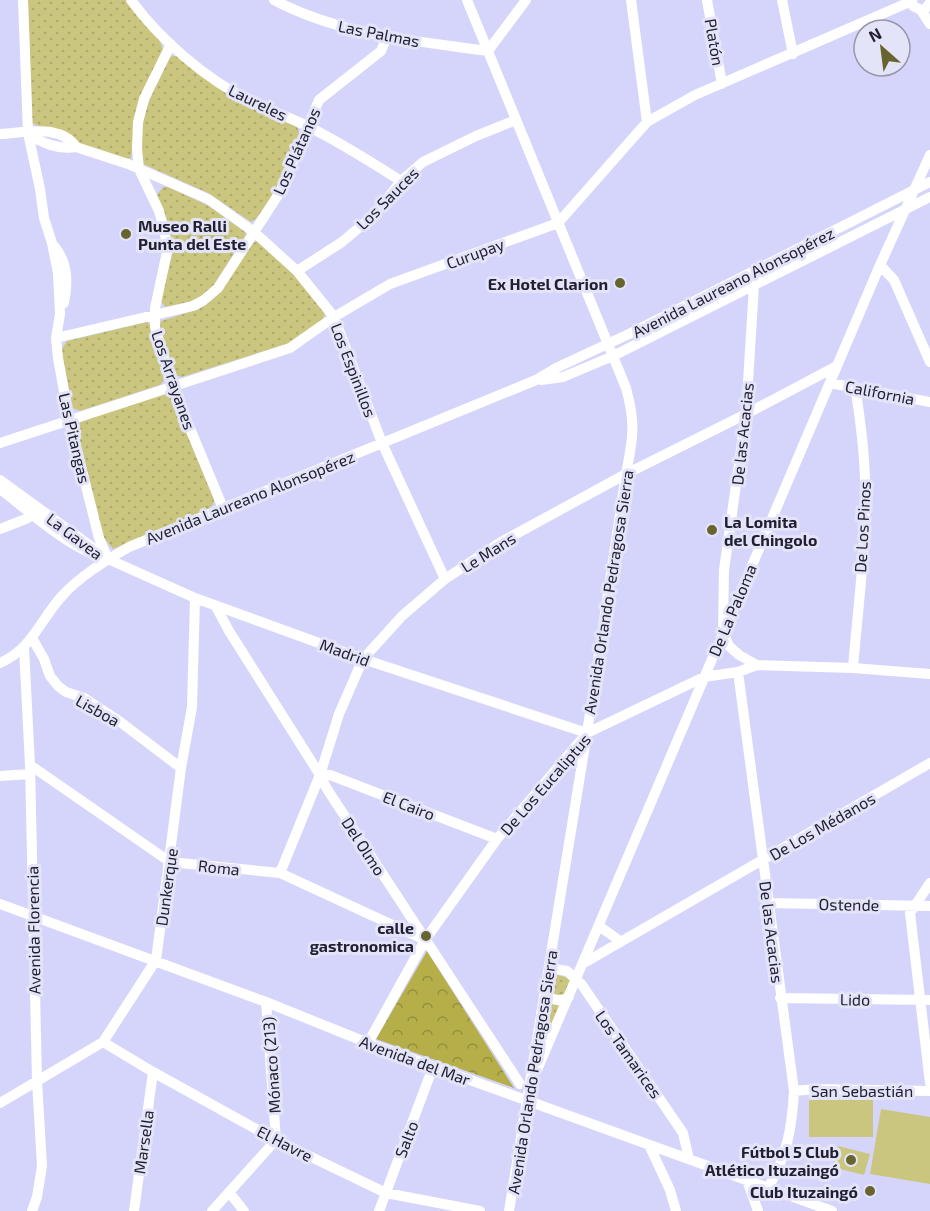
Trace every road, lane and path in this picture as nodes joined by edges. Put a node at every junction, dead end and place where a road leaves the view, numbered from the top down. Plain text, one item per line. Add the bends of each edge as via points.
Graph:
1 (23, 0) edge
2 (131, 0) edge
3 (274, 0) edge
4 (468, 0) edge
5 (526, 0) edge
6 (631, 0) edge
7 (707, 0) edge
8 (782, 0) edge
9 (912, 1) edge
10 (925, 7) edge
11 (930, 24) edge
12 (387, 38) junction
13 (171, 44) junction
14 (489, 51) junction
15 (793, 54) junction
16 (722, 84) junction
17 (516, 120) junction
18 (647, 122) junction
19 (308, 126) junction
20 (0, 134) edge
21 (28, 134) junction
22 (930, 155) edge
23 (139, 169) junction
24 (401, 181) junction
25 (930, 182) edge
26 (915, 189) junction
27 (930, 197) edge
28 (906, 209) junction
29 (558, 223) junction
30 (254, 232) junction
31 (880, 265) junction
32 (297, 271) junction
33 (747, 275) junction
34 (754, 286) junction
35 (154, 316) junction
36 (334, 317) junction
37 (643, 327) junction
38 (56, 338) junction
39 (648, 339) junction
40 (608, 345) junction
41 (613, 356) junction
42 (930, 362) edge
43 (837, 366) junction
44 (573, 367) junction
45 (830, 383) junction
46 (172, 385) junction
47 (855, 387) junction
48 (930, 402) edge
49 (746, 414) junction
50 (69, 419) junction
51 (0, 443) edge
52 (382, 443) junction
53 (626, 474) junction
54 (0, 480) edge
55 (0, 489) edge
56 (223, 508) junction
57 (35, 511) junction
58 (0, 529) edge
59 (108, 559) junction
60 (445, 579) junction
61 (195, 598) junction
62 (215, 605) junction
63 (723, 631) junction
64 (32, 638) junction
65 (24, 648) junction
66 (363, 659) junction
67 (0, 663) edge
68 (757, 665) junction
69 (853, 668) junction
70 (738, 672) junction
71 (930, 674) edge
72 (704, 677) junction
73 (586, 733) junction
74 (930, 764) edge
75 (181, 768) junction
76 (30, 769) junction
77 (320, 775) junction
78 (0, 777) edge
79 (497, 839) junction
80 (763, 860) junction
81 (170, 862) junction
82 (280, 873) junction
83 (930, 883) edge
84 (769, 903) junction
85 (0, 904) edge
86 (914, 905) junction
87 (930, 906) edge
88 (33, 916) junction
89 (599, 926) junction
90 (425, 940) junction
91 (620, 941) junction
92 (156, 960) junction
93 (582, 965) junction
94 (549, 968) junction
95 (567, 971) junction
96 (576, 979) junction
97 (545, 993) junction
98 (569, 997) junction
99 (780, 998) junction
100 (925, 1000) edge
101 (266, 1002) junction
102 (103, 1042) junction
103 (368, 1043) junction
104 (433, 1067) junction
105 (153, 1072) junction
106 (37, 1081) junction
107 (930, 1083) edge
108 (525, 1084) junction
109 (794, 1091) junction
110 (930, 1091) edge
111 (527, 1101) junction
112 (0, 1103) edge
113 (276, 1140) junction
114 (649, 1145) junction
115 (690, 1159) junction
116 (747, 1180) junction
117 (768, 1188) junction
118 (229, 1192) junction
119 (386, 1193) junction
120 (32, 1211) edge
121 (134, 1211) edge
122 (212, 1211) edge
123 (244, 1211) edge
124 (379, 1211) edge
125 (480, 1211) edge
126 (509, 1211) edge
127 (676, 1211) edge
128 (758, 1211) edge
129 (832, 1211) edge

1 - 21 street, Las Pitangas
2 - 13 street, Laureles via 145,20
3 - 12 street, Las Palmas via 325,22
4 - 14 street, Avenida Orlando Pedragosa Sierra
5 - 14 street
6 - 18 street
7 - 16 street, Platón
8 - 15 street
9 - 10 street via 913,6
9 - 15 street, Curupay
10 - 11 street
12 - 14 street, Las Palmas
12 - 19 street, Los Plátanos via 381,51 319,100
13 - 19 street, Laureles via 236,93
13 - 23 street, Los Arrayanes via 144,99 138,122
14 - 17 street, Avenida Orlando Pedragosa Sierra
15 - 16 street, Curupay
16 - 18 street, Curupay
17 - 24 street, Los Sauces via 423,162
17 - 29 street, Avenida Orlando Pedragosa Sierra
18 - 29 street, Curupay
19 - 24 street, Laureles
19 - 30 street, Los Plátanos via 280,192
20 - 21 street, Los Espinillos
21 - 23 street, Los Espinillos via 40,130 59,134 76,147
21 - 38 street, Las Pitangas via 58,273 60,314
22 - 26 street, De La Paloma
23 - 30 street, Los Espinillos via 208,199
23 - 35 street, Los Arrayanes via 159,211 167,252
24 - 32 street, Los Sauces via 342,242
25 - 26 street, Avenida Laureano Alonsopérez
26 - 28 street, De La Paloma
26 - 33 street, Avenida Laureano Alonsopérez
27 - 28 street, Avenida Laureano Alonsopérez
28 - 31 street, De La Paloma
28 - 34 street, Avenida Laureano Alonsopérez
29 - 36 street, Curupay via 390,284
29 - 40 street, Avenida Orlando Pedragosa Sierra
30 - 32 street, Los Espinillos
30 - 35 street, Los Plátanos via 218,288 204,300
31 - 42 street via 894,280
31 - 43 street, De La Paloma
32 - 36 street, Los Espinillos
33 - 34 street
33 - 37 street, Avenida Laureano Alonsopérez
34 - 39 street, Avenida Laureano Alonsopérez
34 - 49 street, De las Acacias
35 - 38 street, Los Plátanos
35 - 46 street, Los Arrayanes
36 - 46 street, Curupay via 290,348
36 - 52 street, Los Espinillos
37 - 39 street
37 - 40 street, Avenida Laureano Alonsopérez
38 - 50 street, Las Pitangas
39 - 41 street, Avenida Laureano Alonsopérez
40 - 41 street, Avenida Orlando Pedragosa Sierra
40 - 44 street, Avenida Laureano Alonsopérez
41 - 44 street, Avenida Laureano Alonsopérez
41 - 53 street, Avenida Orlando Pedragosa Sierra via 631,406 634,434
43 - 45 street, De La Paloma
43 - 49 street, Le Mans
44 - 52 street, Avenida Laureano Alonsopérez
45 - 47 street, California
45 - 63 street, De La Paloma
46 - 50 street, Curupay
46 - 56 street, Los Arrayanes
47 - 48 street, California
47 - 69 street, De Los Pinos via 865,481
49 - 53 street, Le Mans
49 - 63 street, De las Acacias via 724,570
50 - 51 street, Curupay
50 - 59 street, Las Pitangas via 99,538
52 - 56 street, Avenida Laureano Alonsopérez
52 - 60 street, Los Espinillos
53 - 60 street, Le Mans via 501,542
53 - 73 street, Avenida Orlando Pedragosa Sierra
54 - 57 street, La Gavea
55 - 57 street, La Gavea
56 - 59 street, Avenida Laureano Alonsopérez
57 - 58 street
57 - 59 street, La Gavea
59 - 61 street, Madrid
59 - 64 street, Avenida Laureano Alonsopérez via 63,594
60 - 66 street, Le Mans via 402,615
61 - 62 street, Madrid
61 - 75 street, Dunkerque via 192,707
62 - 66 street, Madrid
62 - 77 street, Del Olmo
63 - 68 street via 729,646 739,656
63 - 72 street, De La Paloma
64 - 65 street, Avenida Laureano Alonsopérez
64 - 75 street, Lisboa via 58,686 119,721
65 - 67 street, Avenida Laureano Alonsopérez
65 - 76 street, Avenida Florencia
66 - 73 street, Madrid
66 - 77 street, Le Mans via 339,714
68 - 69 street, De Los Eucaliptus
68 - 70 street, De Los Eucaliptus
69 - 71 street, De Los Eucaliptus
70 - 72 street, De Los Eucaliptus
70 - 80 street, De las Acacias
72 - 73 street, De Los Eucaliptus
72 - 89 street, De La Paloma
73 - 79 street, De Los Eucaliptus
73 - 94 street, Avenida Orlando Pedragosa Sierra
74 - 80 street, De Los Médanos
75 - 81 street, Dunkerque
76 - 78 street
76 - 81 street, Roma
76 - 88 street, Avenida Florencia
77 - 79 street, El Cairo via 330,775
77 - 82 street, Le Mans
77 - 90 street, Del Olmo
79 - 90 street, De Los Eucaliptus
80 - 84 street, De las Acacias
80 - 91 street, De Los Médanos
81 - 82 street, Roma
81 - 92 street, Dunkerque
82 - 90 street, Roma
83 - 86 street
84 - 86 street, Ostende
84 - 99 street, De las Acacias
85 - 88 street, Avenida del Mar
86 - 87 street, Ostende
86 - 100 street via 910,913
88 - 92 street, Avenida del Mar
88 - 106 street, Avenida Florencia
89 - 91 street
89 - 93 street, De La Paloma
90 - 103 street, De Los Eucaliptus
90 - 108 street, Del Olmo
91 - 93 street, De Los Médanos
92 - 101 street, Avenida del Mar
92 - 102 street, Dunkerque
93 - 95 street
93 - 96 street, De La Paloma
94 - 95 street
94 - 97 street, Avenida Orlando Pedragosa Sierra
95 - 96 street, Los Tamarices
96 - 98 street, De La Paloma
96 - 115 street, Los Tamarices via 683,1133
97 - 98 street via 554,1000
97 - 108 street, Avenida Orlando Pedragosa Sierra
98 - 108 street, De La Paloma
99 - 100 street, Lido
99 - 109 street, De las Acacias
100 - 107 street
101 - 103 street, Avenida del Mar
101 - 113 street, Mónaco (213)
102 - 105 street, El Havre
102 - 106 street, Dunkerque
103 - 104 street, Avenida del Mar
104 - 111 street, Avenida del Mar
104 - 119 street, Salto
105 - 113 street, El Havre
105 - 121 street, Marsella
106 - 112 street, Dunkerque
106 - 120 street, Avenida Florencia via 42,1166
108 - 111 street, Avenida Orlando Pedragosa Sierra
109 - 110 street, San Sebastián
109 - 117 street, De las Acacias via 788,1143
111 - 114 street, Avenida del Mar
111 - 126 street, Avenida Orlando Pedragosa Sierra
113 - 118 street
113 - 119 street, El Havre
114 - 115 street, Avenida del Mar
114 - 127 street
115 - 116 street, Avenida del Mar
116 - 117 street, Avenida del Mar
116 - 128 street
117 - 129 street, Avenida del Mar
118 - 122 street
118 - 123 street
119 - 124 street, Salto
119 - 125 street, El Havre

